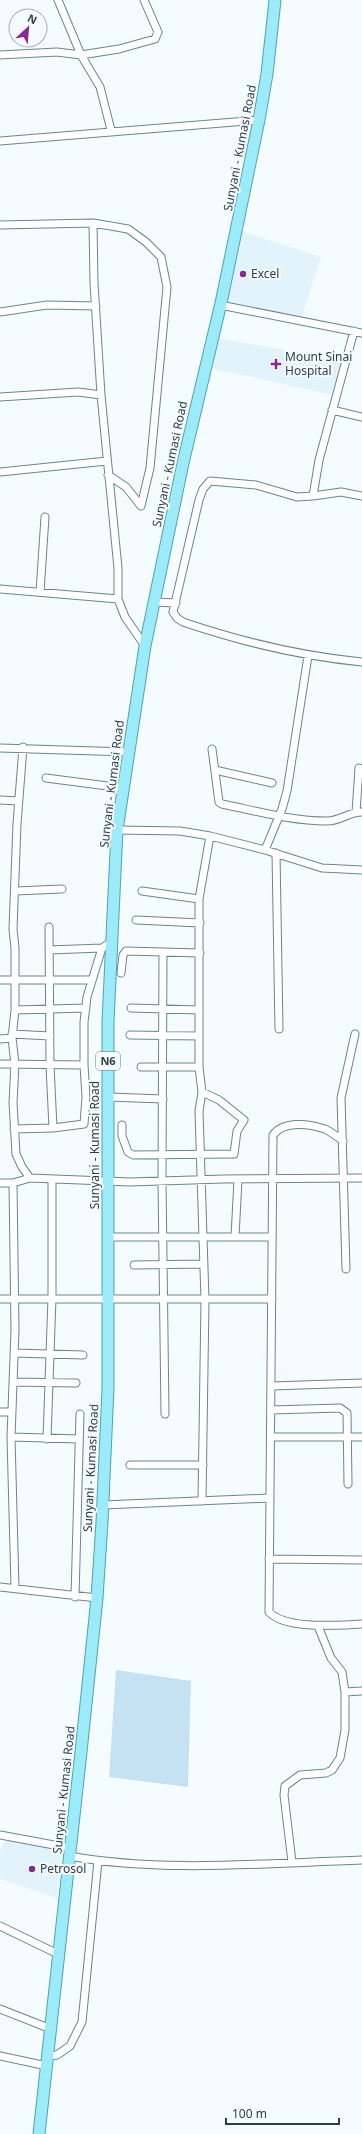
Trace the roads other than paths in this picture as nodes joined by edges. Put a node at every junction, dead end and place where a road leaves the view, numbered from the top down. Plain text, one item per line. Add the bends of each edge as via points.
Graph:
1 (58, 0) edge
2 (144, 0) edge
3 (275, 0) edge
4 (0, 55) edge
5 (81, 55) junction
6 (259, 120) junction
7 (111, 130) junction
8 (0, 140) edge
9 (93, 223) junction
10 (0, 225) edge
11 (220, 305) junction
12 (96, 306) junction
13 (0, 312) edge
14 (354, 331) junction
15 (362, 333) edge
16 (101, 394) junction
17 (0, 396) edge
18 (332, 410) junction
19 (362, 417) edge
20 (107, 461) junction
21 (0, 472) edge
22 (108, 475) junction
23 (313, 496) junction
24 (362, 496) edge
25 (44, 517) dead end
26 (0, 589) edge
27 (40, 592) junction
28 (118, 599) junction
29 (155, 602) junction
30 (176, 603) junction
31 (145, 646) junction
32 (308, 656) junction
33 (362, 662) edge
34 (23, 747) junction
35 (0, 748) edge
36 (212, 749) dead end
37 (128, 752) junction
38 (362, 769) edge
39 (214, 770) junction
40 (46, 778) dead end
41 (272, 784) dead end
42 (123, 788) junction
43 (0, 800) edge
44 (18, 801) junction
45 (359, 812) edge
46 (279, 816) junction
47 (117, 830) junction
48 (210, 836) junction
49 (265, 850) junction
50 (276, 853) junction
51 (362, 870) edge
52 (62, 889) dead end
53 (16, 891) junction
54 (142, 891) dead end
55 (200, 899) junction
56 (136, 920) dead end
57 (200, 923) junction
58 (49, 927) dead end
59 (106, 946) junction
60 (49, 950) junction
61 (163, 952) junction
62 (200, 953) junction
63 (121, 973) dead end
64 (0, 980) edge
65 (50, 980) junction
66 (91, 980) junction
67 (15, 981) junction
68 (50, 1008) junction
69 (86, 1008) junction
70 (131, 1008) dead end
71 (163, 1008) junction
72 (15, 1010) junction
73 (199, 1010) junction
74 (279, 1029) dead end
75 (355, 1034) dead end
76 (130, 1035) dead end
77 (12, 1036) junction
78 (50, 1036) junction
79 (163, 1036) junction
80 (199, 1036) junction
81 (0, 1039) edge
82 (0, 1064) edge
83 (15, 1064) junction
84 (50, 1065) junction
85 (84, 1065) junction
86 (163, 1067) junction
87 (199, 1067) junction
88 (141, 1068) dead end
89 (202, 1092) junction
90 (108, 1097) junction
91 (163, 1099) junction
92 (122, 1125) dead end
93 (53, 1128) junction
94 (14, 1129) junction
95 (343, 1141) junction
96 (162, 1154) junction
97 (200, 1154) junction
98 (30, 1178) junction
99 (362, 1178) edge
100 (200, 1179) junction
101 (238, 1179) junction
102 (345, 1179) junction
103 (52, 1180) junction
104 (162, 1180) junction
105 (274, 1180) junction
106 (109, 1182) junction
107 (0, 1183) edge
108 (13, 1183) junction
109 (108, 1237) junction
110 (164, 1237) junction
111 (203, 1237) junction
112 (235, 1237) junction
113 (272, 1237) junction
114 (164, 1264) junction
115 (204, 1264) junction
116 (134, 1265) dead end
117 (346, 1269) dead end
118 (0, 1298) edge
119 (14, 1298) junction
120 (52, 1298) junction
121 (108, 1298) junction
122 (164, 1299) junction
123 (272, 1299) junction
124 (205, 1300) junction
125 (14, 1353) junction
126 (50, 1354) junction
127 (83, 1355) dead end
128 (49, 1381) junction
129 (14, 1382) junction
130 (76, 1383) dead end
131 (362, 1383) edge
132 (271, 1386) junction
133 (271, 1410) junction
134 (0, 1412) edge
135 (12, 1412) junction
136 (80, 1414) dead end
137 (165, 1414) dead end
138 (11, 1437) junction
139 (271, 1437) junction
140 (346, 1437) junction
141 (362, 1437) edge
142 (48, 1439) junction
143 (79, 1439) junction
144 (203, 1465) junction
145 (130, 1466) dead end
146 (348, 1484) dead end
147 (270, 1498) junction
148 (202, 1501) junction
149 (103, 1505) junction
150 (269, 1559) junction
151 (362, 1560) edge
152 (0, 1587) edge
153 (15, 1587) junction
154 (75, 1597) junction
155 (97, 1598) junction
156 (362, 1624) edge
157 (318, 1626) junction
158 (362, 1691) edge
159 (346, 1692) junction
160 (0, 1835) edge
161 (70, 1852) junction
162 (362, 1860) edge
163 (98, 1861) junction
164 (292, 1862) junction
165 (0, 1926) edge
166 (58, 1954) junction
167 (0, 2009) edge
168 (51, 2029) junction
169 (0, 2056) edge
170 (48, 2061) junction
171 (39, 2134) edge

1 - 5 street
2 - 5 street via 158,32 155,39 119,50
3 - 6 main road, Sunyani - Kumasi Road / N6
4 - 5 street via 57,52
5 - 7 street via 100,87
6 - 7 street via 135,131
6 - 11 main road, Sunyani - Kumasi Road / N6
7 - 8 street
9 - 10 street
9 - 12 street
9 - 22 street via 128,229 146,242 161,257 167,287 150,468 141,506 126,487
11 - 14 street
11 - 29 main road, Sunyani - Kumasi Road / N6 via 183,463
12 - 13 street via 47,306
12 - 16 street
14 - 15 street
14 - 18 street
16 - 17 street via 78,392
16 - 20 street
18 - 19 street
18 - 23 street
20 - 21 street
20 - 22 street
22 - 28 street via 118,568
23 - 24 street via 341,492
23 - 30 street via 297,497 256,485 210,481 203,489 199,500
25 - 27 street
26 - 27 street
27 - 28 street
28 - 31 street via 124,617
29 - 30 street
29 - 31 main road, Sunyani - Kumasi Road / N6
30 - 32 street via 174,615 183,622 231,638
31 - 37 main road, Sunyani - Kumasi Road / N6
32 - 33 street
32 - 46 street via 294,756
34 - 35 street
34 - 37 street
34 - 44 street
36 - 39 street
37 - 42 main road, Sunyani - Kumasi Road / N6
38 - 45 street via 359,768
39 - 41 street
39 - 46 street via 219,802
40 - 42 street
42 - 47 main road, Sunyani - Kumasi Road / N6
43 - 44 street
44 - 53 street
45 - 46 street via 328,821
46 - 49 street
47 - 48 street via 180,831
47 - 59 main road, Sunyani - Kumasi Road / N6
48 - 49 street
48 - 55 street
49 - 50 street
50 - 51 street via 322,868
50 - 74 street
52 - 53 street
53 - 67 street via 13,930
54 - 55 street
55 - 57 street
56 - 57 street
57 - 62 street
58 - 60 street
59 - 60 street
59 - 66 street
59 - 90 main road, Sunyani - Kumasi Road / N6
60 - 65 street
61 - 62 street
61 - 63 street via 126,951 123,955
61 - 71 street
62 - 73 street
64 - 67 street
65 - 66 street
65 - 67 street
65 - 68 street
66 - 69 street
67 - 72 street
68 - 69 street
68 - 72 street
68 - 78 street
69 - 85 street
70 - 71 street
71 - 73 street
71 - 79 street
72 - 77 street
73 - 80 street
75 - 95 street via 341,1098
76 - 79 street
77 - 78 street
77 - 81 street
77 - 83 street
78 - 84 street
79 - 80 street
79 - 86 street
80 - 87 street
82 - 83 street
83 - 84 street
83 - 94 street
84 - 85 street
84 - 93 street
85 - 93 street via 85,1122 81,1125
86 - 87 street
86 - 88 street
86 - 91 street
87 - 89 street
89 - 97 street via 199,1111
89 - 97 street via 219,1100 244,1121 237,1131 234,1154
90 - 91 street
90 - 106 main road, Sunyani - Kumasi Road / N6
91 - 96 street
92 - 96 street via 122,1136 128,1152 134,1155
93 - 94 street
94 - 98 street via 16,1154
95 - 102 street
95 - 105 street via 326,1130 303,1125 288,1126 276,1131 273,1135
96 - 97 street
96 - 104 street
97 - 100 street
98 - 103 street
98 - 108 street
99 - 102 street
100 - 101 street
100 - 104 street
100 - 111 street
101 - 105 street
101 - 112 street
102 - 105 street
102 - 117 street
103 - 106 street
103 - 120 street
104 - 106 street
104 - 110 street
105 - 113 street
106 - 109 main road, Sunyani - Kumasi Road / N6
107 - 108 street
108 - 119 street
109 - 110 street
109 - 121 main road, Sunyani - Kumasi Road / N6
110 - 111 street
110 - 114 street
111 - 112 street
111 - 115 street
112 - 113 street
113 - 123 street
114 - 115 street
114 - 116 street
114 - 122 street
115 - 124 street
118 - 119 street
119 - 120 street
119 - 125 street
120 - 121 street
120 - 126 street
121 - 122 street
121 - 149 main road, Sunyani - Kumasi Road / N6 via 108,1398
122 - 124 street
122 - 137 street
123 - 124 street
123 - 132 street
124 - 144 street
125 - 126 street
125 - 129 street
126 - 127 street
126 - 128 street
128 - 129 street
128 - 130 street
128 - 142 street
129 - 135 street
131 - 132 street
132 - 133 street
133 - 139 street
133 - 140 street via 340,1408 347,1413
134 - 135 street
135 - 138 street
136 - 143 street
138 - 142 street
138 - 153 street
139 - 140 street
139 - 147 street
140 - 141 street
140 - 146 street
142 - 143 street
143 - 154 street
144 - 145 street
144 - 148 street
147 - 148 street
147 - 150 street
148 - 149 street
149 - 155 main road, Sunyani - Kumasi Road / N6
150 - 151 street
150 - 157 street via 269,1612 279,1619
152 - 153 street
153 - 154 street
154 - 155 street
155 - 161 main road, Sunyani - Kumasi Road / N6
156 - 157 street
157 - 159 street via 331,1658 342,1672
158 - 159 street
159 - 164 street via 345,1730 336,1766 326,1773 300,1775 285,1786
160 - 161 street
161 - 163 street
161 - 166 main road, Sunyani - Kumasi Road / N6
162 - 164 street
163 - 164 street via 127,1864
163 - 170 street via 82,2022 70,2046
165 - 166 street
166 - 168 main road, Sunyani - Kumasi Road / N6
167 - 168 street
168 - 170 main road, Sunyani - Kumasi Road / N6
169 - 170 street
170 - 171 main road, Sunyani - Kumasi Road / N6

